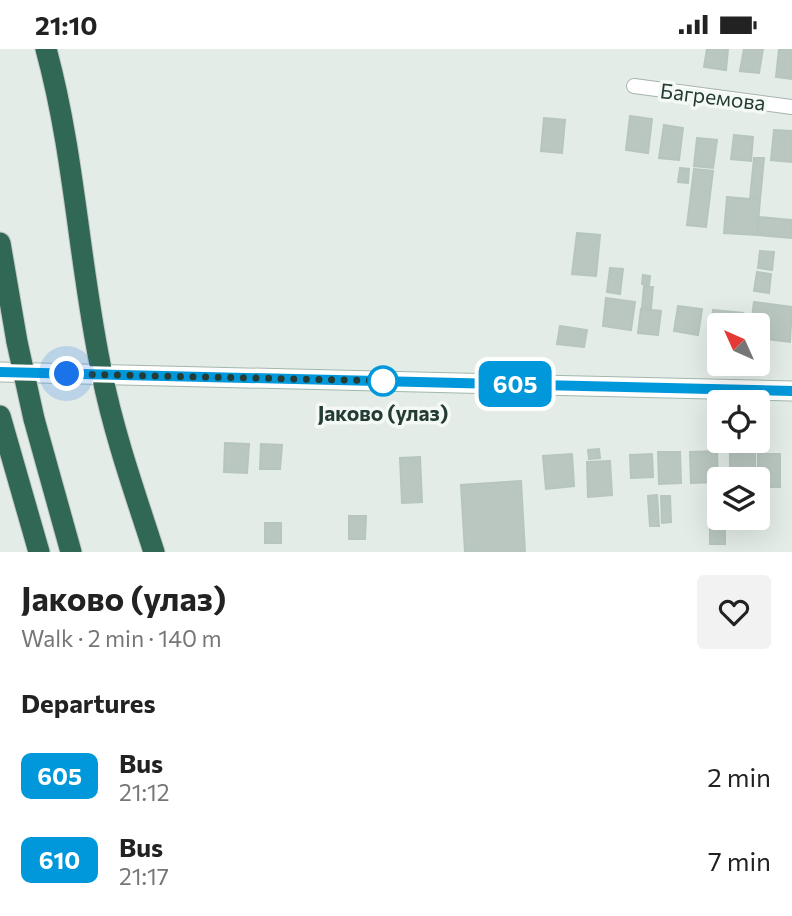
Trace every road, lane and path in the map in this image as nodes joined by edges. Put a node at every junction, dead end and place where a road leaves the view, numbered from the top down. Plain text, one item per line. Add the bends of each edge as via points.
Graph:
1 (46, 49) edge
2 (634, 86) dead end
3 (792, 107) edge
4 (0, 243) edge
5 (0, 372) edge
6 (102, 374) junction
7 (792, 391) edge
8 (1, 419) edge
9 (39, 552) edge
10 (71, 552) edge
11 (155, 552) edge

1 - 6 highway via 59,96
2 - 3 street, Багремова
4 - 10 highway, bridge via 34,419
5 - 6 main road
6 - 7 main road
6 - 11 highway
8 - 9 highway

